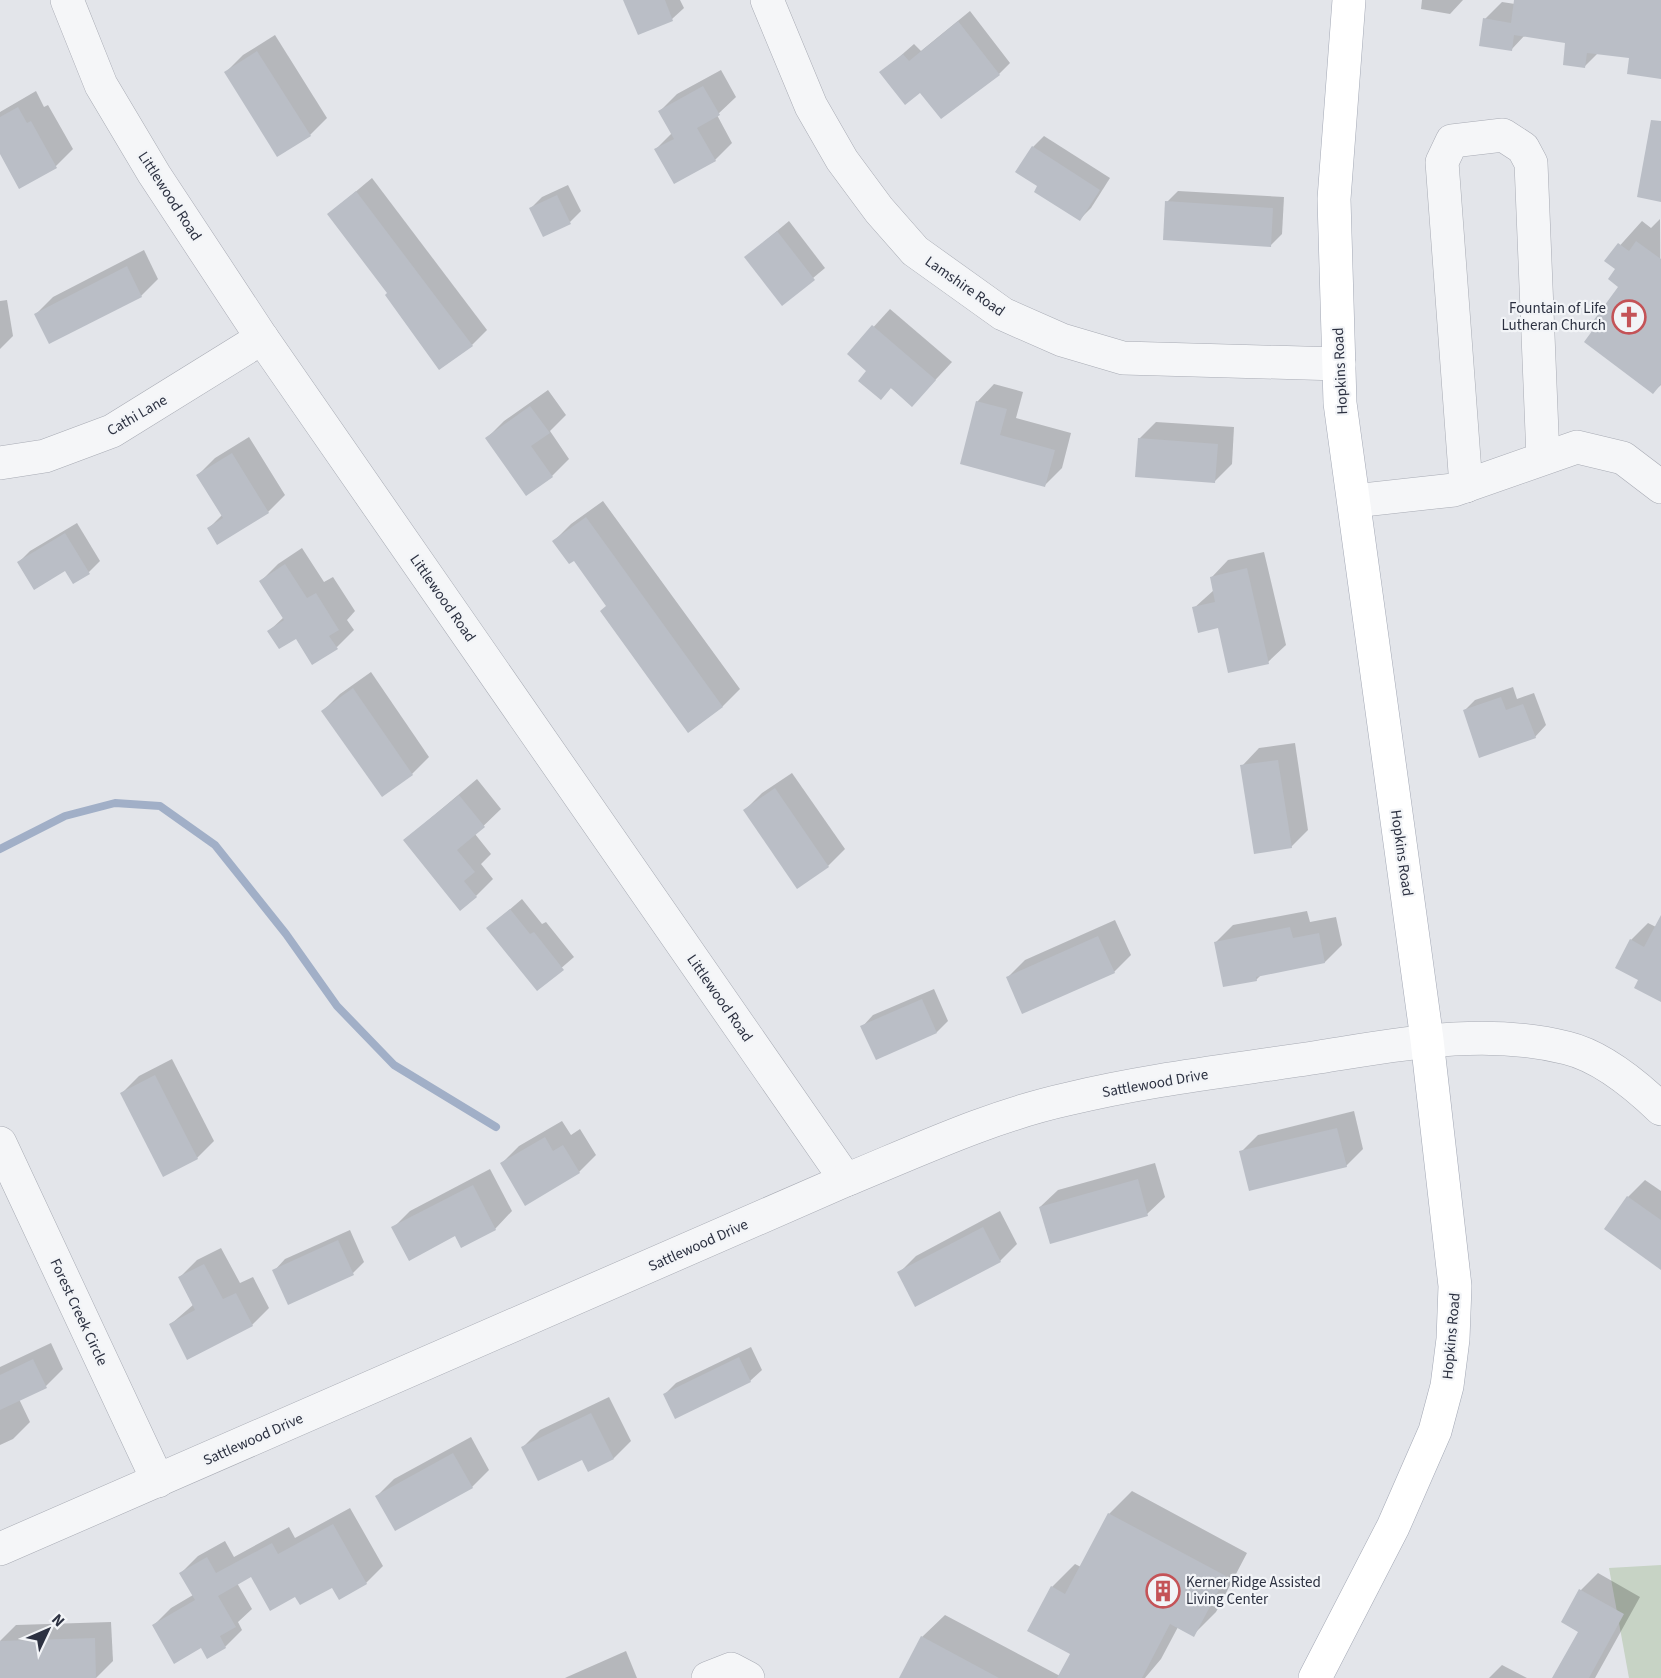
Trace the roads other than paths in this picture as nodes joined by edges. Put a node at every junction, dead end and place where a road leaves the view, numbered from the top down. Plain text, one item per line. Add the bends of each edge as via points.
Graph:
1 (67, 0) edge
2 (767, 0) edge
3 (1349, 0) edge
4 (262, 338) junction
5 (1339, 364) junction
6 (1543, 458) junction
7 (0, 462) edge
8 (1466, 486) junction
9 (1661, 487) edge
10 (1354, 501) junction
11 (1427, 1040) junction
12 (1661, 1109) edge
13 (0, 1143) edge
14 (846, 1180) junction
15 (158, 1481) junction
16 (0, 1549) edge
17 (708, 1678) edge
18 (748, 1678) edge
19 (1315, 1678) edge

1 - 4 street, Littlewood Road via 101,85 154,174
2 - 5 street, Lamshire Road via 810,106 842,160 879,210 915,251 1002,314 1062,340 1123,358
3 - 5 main road, Hopkins Road via 1334,199
4 - 7 street, Cathi Lane via 112,431 45,456
4 - 14 street, Littlewood Road
5 - 10 main road, Hopkins Road via 1340,403
6 - 8 street
6 - 8 street via 1531,163 1523,148 1503,135 1452,141 1442,162
6 - 9 street via 1577,447 1602,452 1623,458
8 - 10 street
10 - 11 main road, Hopkins Road
11 - 12 street, Sattlewood Drive via 1512,1037 1569,1048 1629,1079
11 - 14 street, Sattlewood Drive via 1067,1099 968,1130
11 - 19 main road, Hopkins Road via 1455,1286 1447,1386 1417,1477
13 - 15 street, Forest Creek Circle
14 - 15 street, Sattlewood Drive
15 - 16 street, Sattlewood Drive
17 - 18 street via 731,1670

